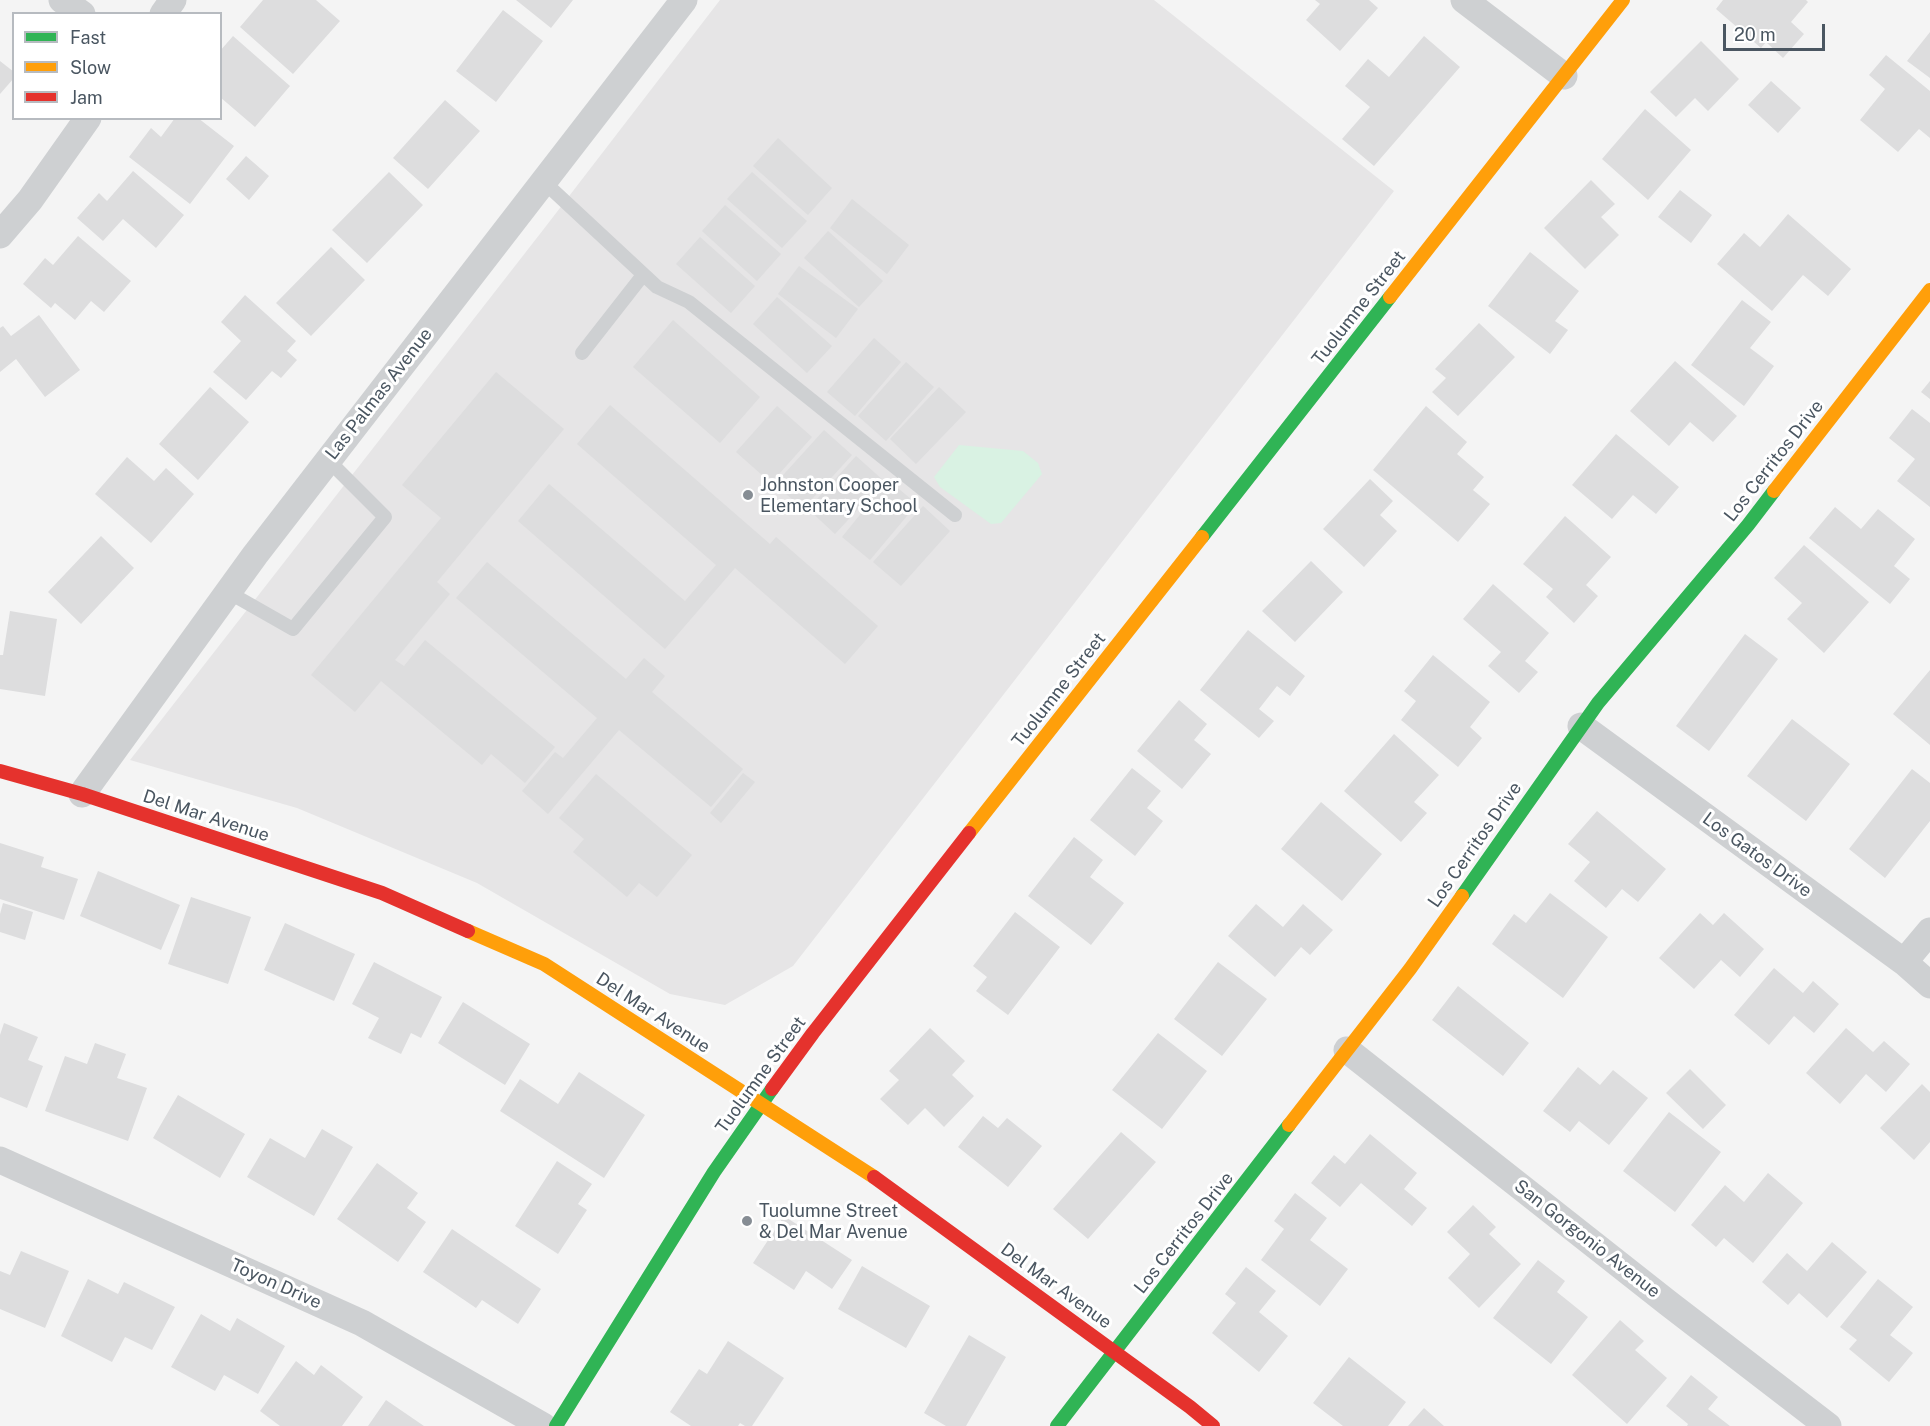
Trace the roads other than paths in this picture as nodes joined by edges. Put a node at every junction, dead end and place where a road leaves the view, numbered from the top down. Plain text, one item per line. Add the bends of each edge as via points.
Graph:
1 (62, 0) edge
2 (684, 0) edge
3 (1464, 0) edge
4 (1623, 0) edge
5 (79, 12) edge
6 (1564, 76) junction
7 (87, 120) edge
8 (544, 182) junction
9 (0, 235) edge
10 (643, 275) junction
11 (1930, 290) edge
12 (582, 353) dead end
13 (328, 460) junction
14 (955, 515) dead end
15 (228, 592) junction
16 (1581, 726) junction
17 (0, 771) edge
18 (82, 794) junction
19 (1930, 931) edge
20 (1904, 962) junction
21 (1930, 985) edge
22 (1347, 1050) junction
23 (760, 1105) junction
24 (0, 1160) edge
25 (1115, 1352) junction
26 (543, 1426) edge
27 (556, 1426) edge
28 (1057, 1426) edge
29 (1213, 1426) edge
30 (1828, 1426) edge

1 - 5 street
2 - 8 street, Las Palmas Avenue
3 - 6 street
4 - 6 street, Tuolumne Street
6 - 23 street, Tuolumne Street via 820,1023
7 - 9 street
8 - 10 lane
8 - 13 street, Las Palmas Avenue
10 - 12 lane
10 - 14 lane via 657,287 689,302
11 - 16 street, Los Cerritos Drive via 1748,525
13 - 15 street, Las Palmas Avenue
13 - 15 lane via 385,518 293,629
15 - 18 street, Las Palmas Avenue
16 - 20 street, Los Gatos Drive
16 - 22 street, Los Cerritos Drive via 1410,969
17 - 18 street, Del Mar Avenue
18 - 23 street, Del Mar Avenue via 382,893 544,964
19 - 20 street
20 - 21 street, Los Gatos Drive
22 - 25 street, Los Cerritos Drive
22 - 30 street, San Gorgonio Avenue
23 - 25 street, Del Mar Avenue via 883,1183
23 - 27 street, Tuolumne Street
24 - 26 street, Toyon Drive via 362,1323
25 - 28 street, Los Cerritos Drive
25 - 29 street, Del Mar Avenue

